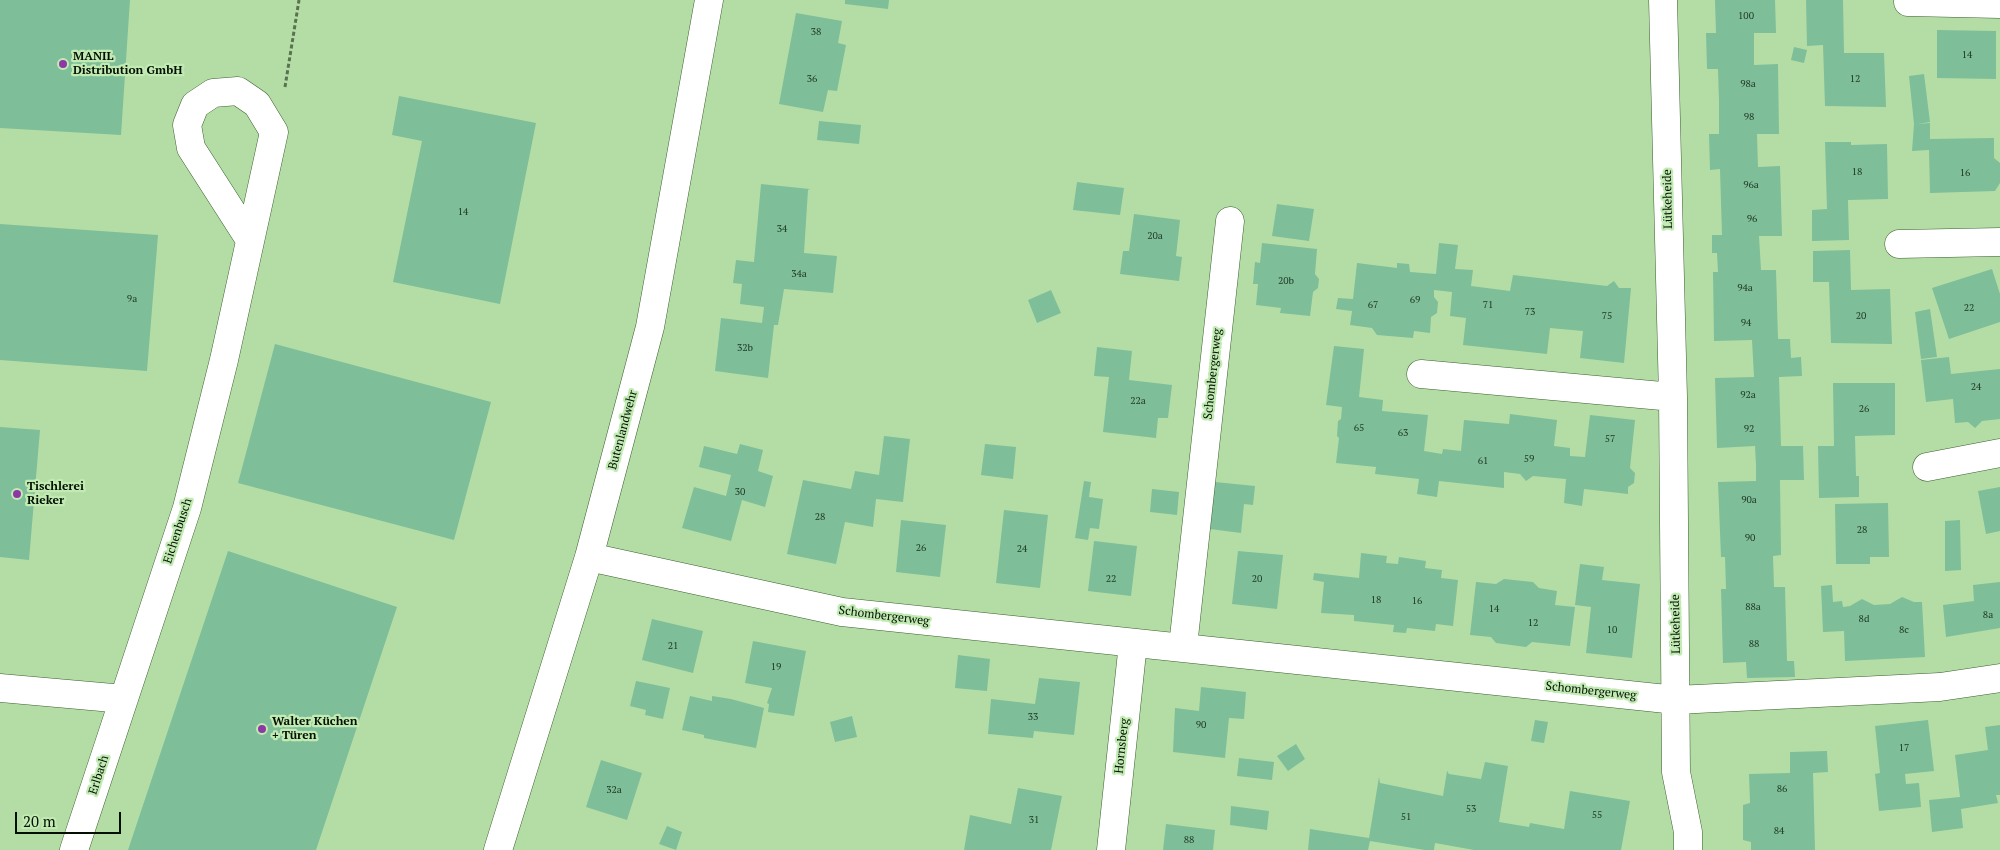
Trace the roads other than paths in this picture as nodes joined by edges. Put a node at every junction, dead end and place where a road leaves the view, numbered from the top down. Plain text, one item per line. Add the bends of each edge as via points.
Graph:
1 (709, 0) edge
2 (1663, 0) edge
3 (1908, 2) dead end
4 (2000, 4) edge
5 (1230, 221) dead end
6 (250, 240) junction
7 (2000, 242) edge
8 (1899, 244) dead end
9 (1421, 374) dead end
10 (1673, 397) junction
11 (2000, 453) edge
12 (1927, 467) dead end
13 (589, 557) junction
14 (1133, 643) junction
15 (1183, 646) junction
16 (2000, 678) edge
17 (0, 688) edge
18 (124, 699) junction
19 (1676, 700) junction
20 (74, 850) edge
21 (498, 850) edge
22 (1111, 850) edge
23 (1688, 850) edge

1 - 13 street, Butenlandwehr via 650,327
2 - 10 street, Lütkeheide
3 - 4 street
5 - 15 street, Schombergerweg
6 - 6 street, Eichenbusch via 274,132 257,104 238,91 213,92 195,105 187,126 191,148
6 - 18 street, Eichenbusch via 187,508
7 - 8 street
9 - 10 street
10 - 19 street, Lütkeheide
11 - 12 street
13 - 14 street, Schombergerweg via 842,612
13 - 21 street, Butenlandwehr
14 - 15 street, Schombergerweg
14 - 22 street, Hornsberg
15 - 19 street, Schombergerweg
16 - 19 street, Schombergerweg via 1940,687
17 - 18 street
18 - 20 street, Erlbach
19 - 23 street, Lütkeheide via 1676,772 1688,832

